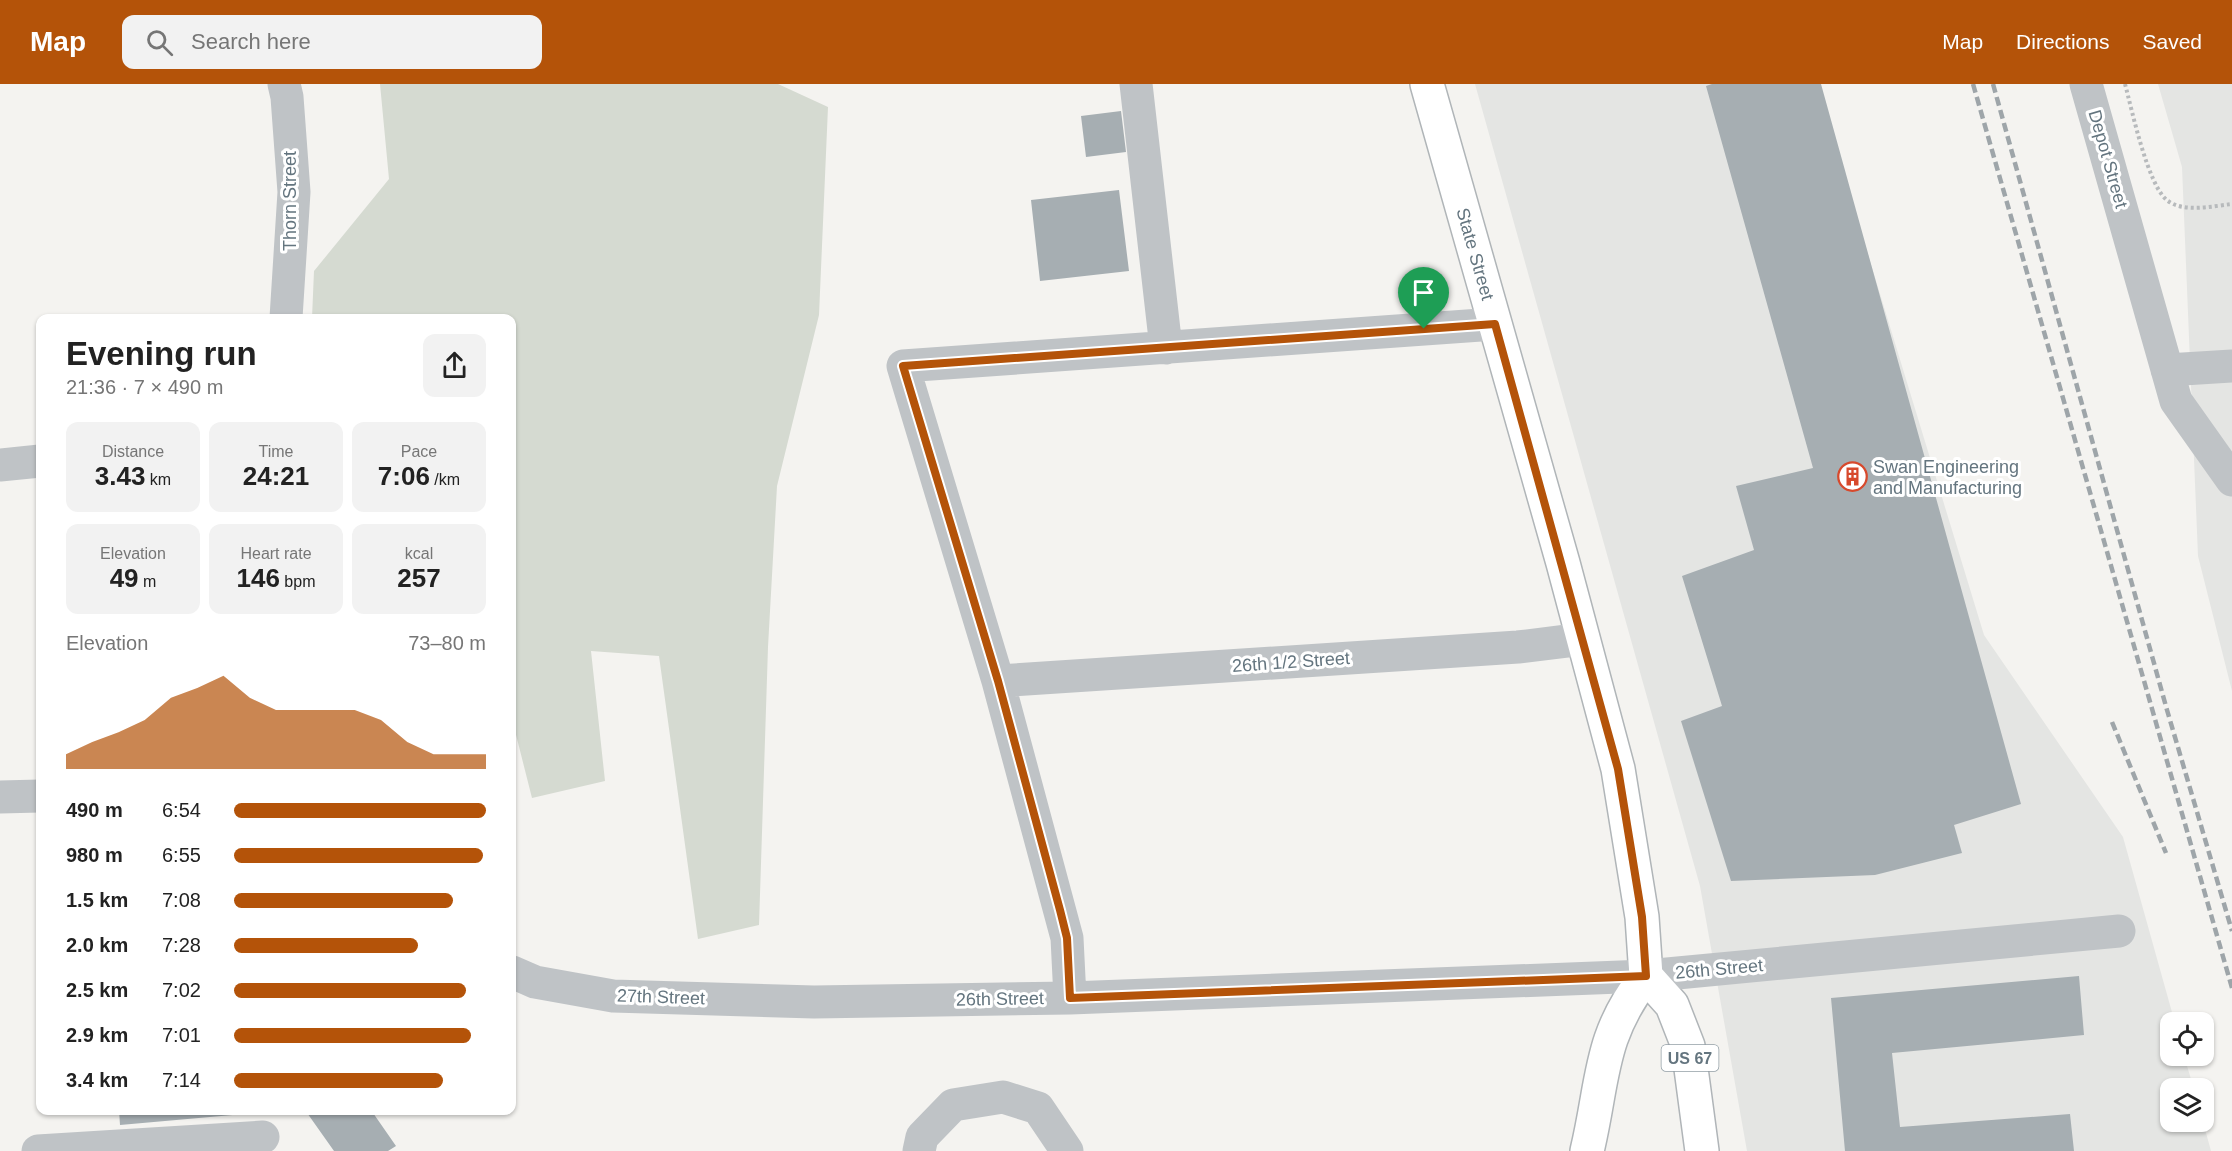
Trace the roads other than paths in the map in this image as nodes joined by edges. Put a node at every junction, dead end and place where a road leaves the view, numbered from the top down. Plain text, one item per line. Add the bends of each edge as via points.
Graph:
1 (284, 84) edge
2 (1136, 84) edge
3 (1427, 84) edge
4 (2086, 84) edge
5 (286, 314) edge
6 (1495, 324) junction
7 (1166, 348) junction
8 (2232, 366) edge
9 (2167, 370) junction
10 (36, 461) edge
11 (0, 465) edge
12 (2232, 480) edge
13 (1583, 639) junction
14 (998, 681) junction
15 (36, 796) edge
16 (0, 797) edge
17 (2119, 931) dead end
18 (516, 974) edge
19 (1646, 976) junction
20 (1070, 998) junction
21 (814, 1002) joint
22 (263, 1137) dead end
23 (38, 1151) edge
24 (919, 1151) edge
25 (1067, 1151) edge
26 (1587, 1151) edge
27 (1702, 1151) edge

1 - 5 street, Thorn Street via 294,192
2 - 7 street
3 - 6 main road, State Street
4 - 9 street, Depot Street
6 - 7 street
6 - 13 main road, State Street
7 - 14 street via 903,366
8 - 9 street
9 - 12 street, Depot Street via 2176,401
10 - 11 street
13 - 14 street, 26th 1/2 Street via 1518,648
13 - 19 main road, State Street via 1618,769 1642,917
14 - 20 street via 1067,938
15 - 16 street
17 - 19 street, 26th Street
18 - 21 street, 27th Street via 535,982 613,996
19 - 20 street, 26th Street
19 - 26 main road via 1628,1000 1611,1034 1600,1070
19 - 27 main road, US 67 via 1672,1005 1688,1047
20 - 21 street, 26th Street
22 - 23 street
24 - 25 street via 922,1137 953,1105 1003,1097 1038,1108

